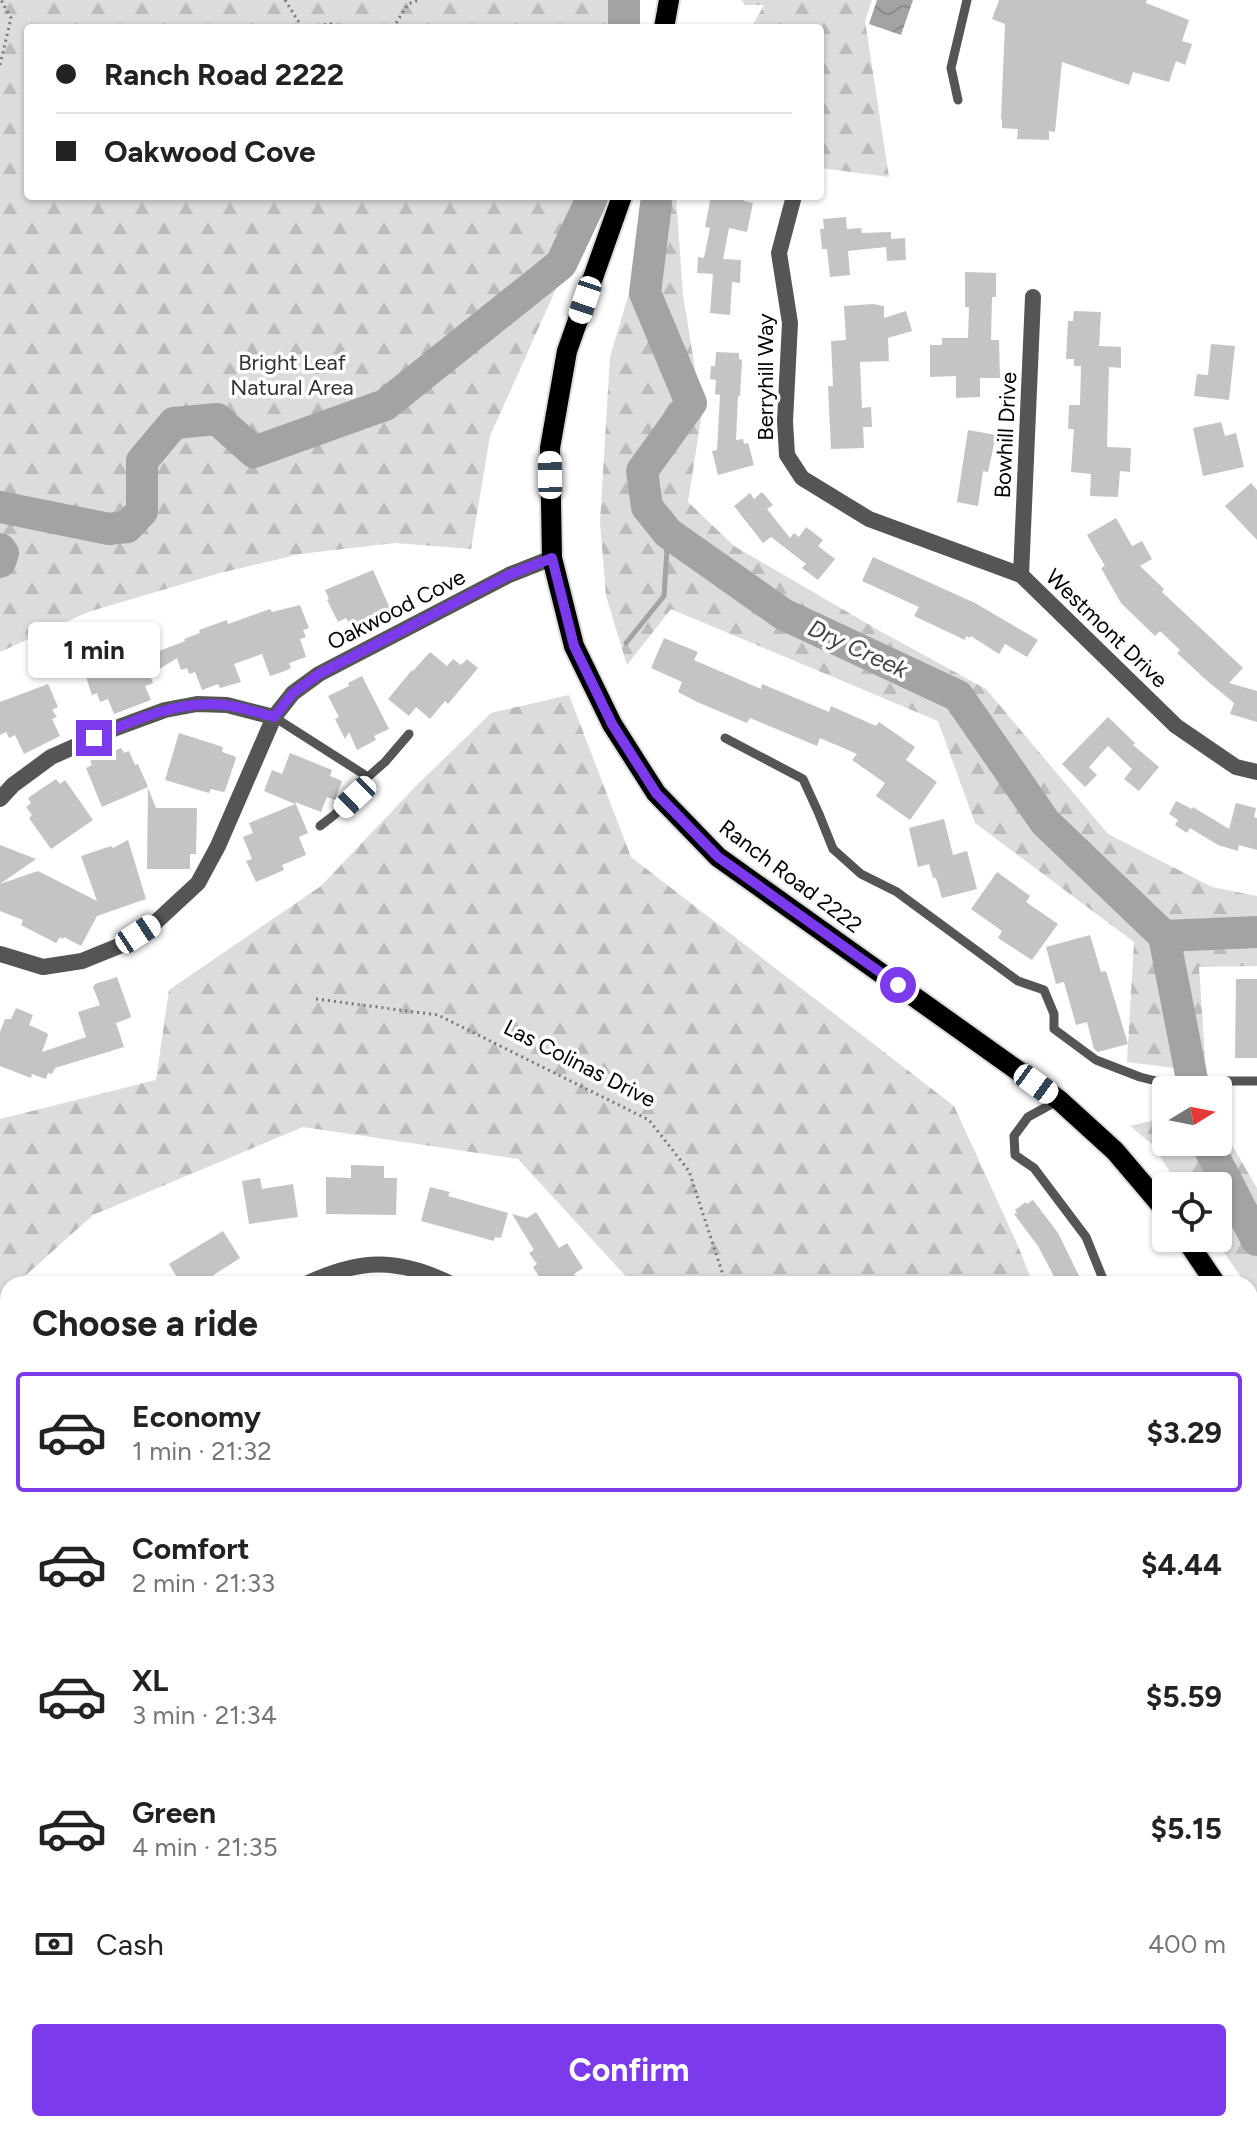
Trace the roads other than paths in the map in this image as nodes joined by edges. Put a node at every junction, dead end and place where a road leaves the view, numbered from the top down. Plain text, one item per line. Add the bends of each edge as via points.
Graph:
1 (669, 0) edge
2 (967, 0) edge
3 (665, 24) edge
4 (958, 100) dead end
5 (621, 200) edge
6 (793, 200) edge
7 (1033, 297) dead end
8 (869, 519) joint
9 (552, 558) junction
10 (1021, 575) junction
11 (274, 717) junction
12 (409, 734) dead end
13 (725, 738) dead end
14 (1257, 772) edge
15 (368, 777) junction
16 (0, 799) edge
17 (320, 826) dead end
18 (0, 954) edge
19 (1257, 1081) edge
20 (1059, 1100) junction
21 (1152, 1195) edge
22 (1194, 1252) edge
23 (324, 1276) edge
24 (435, 1276) edge
25 (1102, 1276) edge
26 (1211, 1276) edge

1 - 3 main road
2 - 4 lane via 951,68
5 - 9 main road, Ranch Road 2222 via 567,351 550,448
6 - 8 street, Berryhill Way via 779,253 790,323 787,455 802,478
7 - 10 street, Bowhill Drive
8 - 10 street, Westmont Drive
9 - 11 street, Oakwood Cove via 319,674 293,693
9 - 20 main road, Ranch Road 2222 via 574,646 612,724 656,793 718,857
10 - 14 street, Westmont Drive via 1176,726 1236,767
11 - 15 lane
11 - 16 street via 227,705 165,710 51,757
11 - 18 street, Oakwood Cove via 198,883 157,921 119,946 82,961 43,967
12 - 15 lane
13 - 19 lane via 803,779 833,849 861,874 897,892 1018,981 1044,990 1054,1029 1096,1060 1156,1081
15 - 17 lane via 355,797
20 - 21 main road, Ranch Road 2222 via 1115,1151
20 - 25 lane via 1028,1117 1014,1136 1015,1155 1034,1168 1086,1237
22 - 26 main road
23 - 24 street via 361,1265 396,1264

